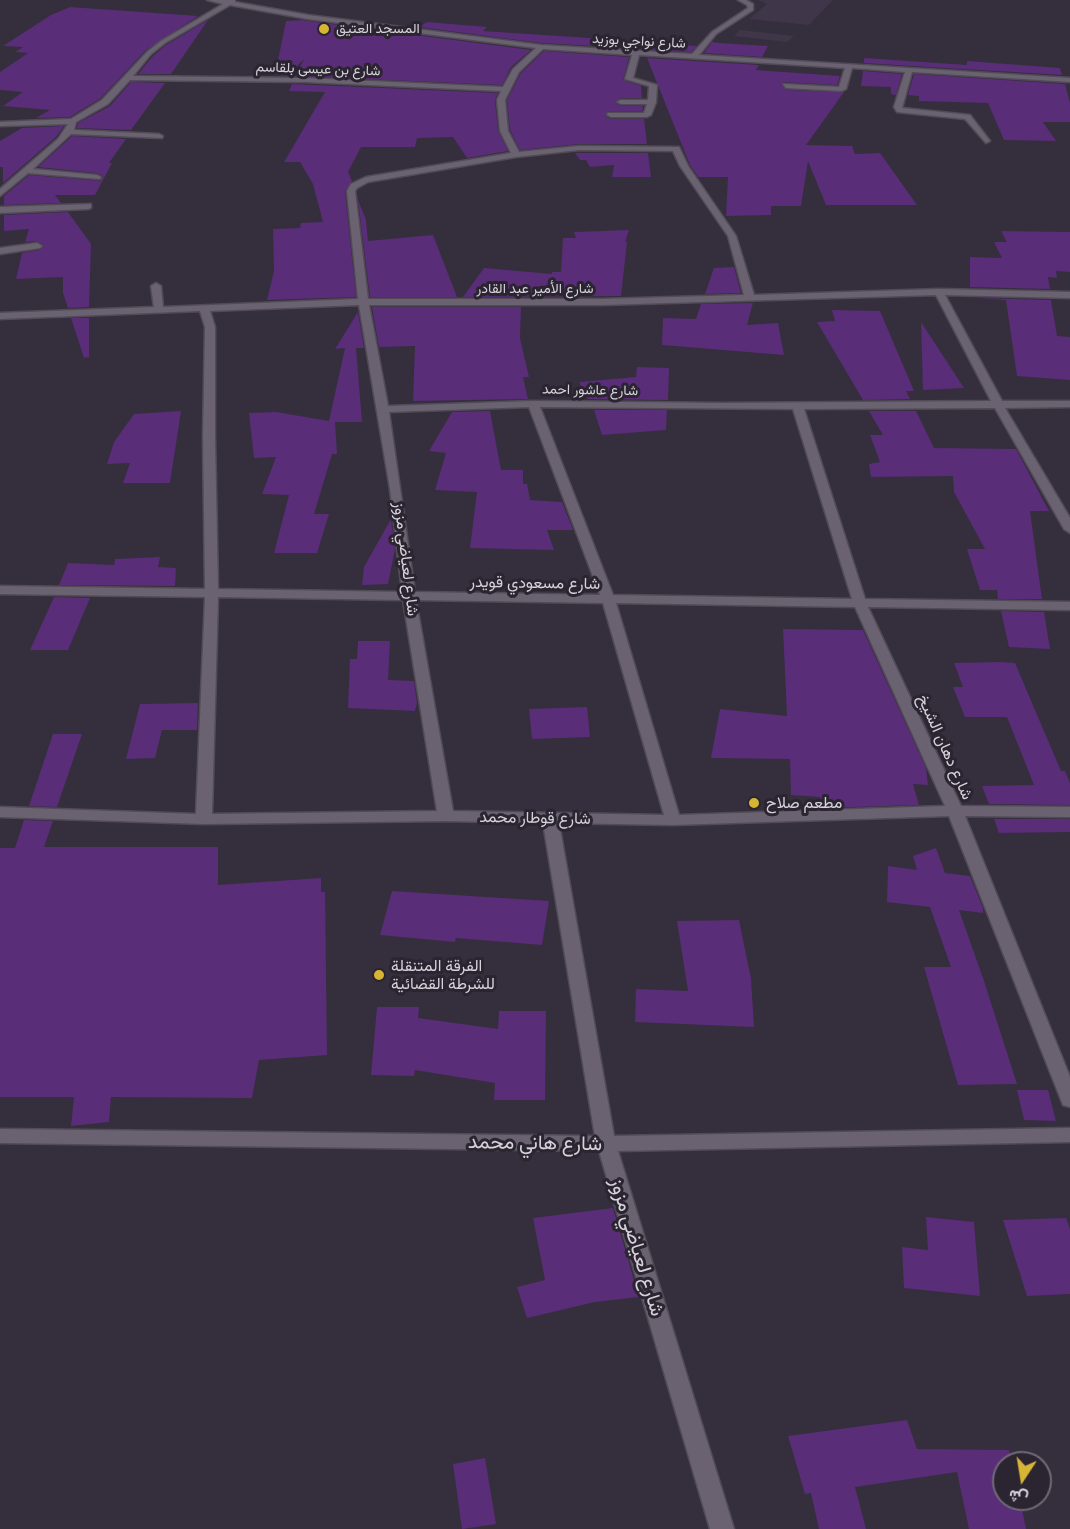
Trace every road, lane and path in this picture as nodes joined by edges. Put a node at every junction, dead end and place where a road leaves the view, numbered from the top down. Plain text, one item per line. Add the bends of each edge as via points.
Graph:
1 (210, 0) edge
2 (741, 0) edge
3 (231, 2) edge
4 (540, 47) junction
5 (636, 53) junction
6 (694, 56) junction
7 (849, 65) junction
8 (909, 69) junction
9 (129, 78) junction
10 (1070, 80) edge
11 (786, 86) dead end
12 (505, 89) junction
13 (621, 102) dead end
14 (652, 102) junction
15 (611, 115) dead end
16 (73, 121) junction
17 (0, 124) edge
18 (69, 132) junction
19 (159, 136) dead end
20 (986, 141) dead end
21 (516, 155) junction
22 (28, 171) junction
23 (97, 177) dead end
24 (0, 194) edge
25 (88, 206) dead end
26 (0, 210) edge
27 (38, 246) dead end
28 (0, 251) edge
29 (156, 286) dead end
30 (939, 292) junction
31 (1070, 295) edge
32 (750, 298) junction
33 (363, 302) junction
34 (204, 308) junction
35 (159, 310) junction
36 (0, 316) edge
37 (533, 404) junction
38 (1070, 404) edge
39 (1000, 405) junction
40 (798, 406) junction
41 (382, 409) junction
42 (1070, 529) edge
43 (0, 590) edge
44 (212, 594) junction
45 (410, 597) junction
46 (609, 601) junction
47 (860, 604) junction
48 (1070, 606) edge
49 (955, 811) junction
50 (0, 812) edge
51 (1070, 812) edge
52 (446, 816) junction
53 (550, 818) junction
54 (204, 819) junction
55 (673, 820) junction
56 (1070, 1100) edge
57 (1070, 1135) edge
58 (0, 1136) edge
59 (606, 1144) junction
60 (723, 1529) edge

1 - 3 street, شارع نواجي بوزيد
2 - 6 street via 750,4 751,9 714,33
3 - 4 street, شارع نواجي بوزيد
3 - 9 street via 163,42
4 - 5 street, شارع نواجي بوزيد
4 - 12 street via 516,71
5 - 6 street, شارع نواجي بوزيد
5 - 14 street via 628,79 653,85
6 - 7 street, شارع نواجي بوزيد
7 - 8 street, شارع نواجي بوزيد
7 - 11 street via 842,89
8 - 10 street, شارع نواجي بوزيد
8 - 20 street via 900,110 967,117
9 - 12 street, شارع بن عيسى بلقاسم via 305,80
9 - 16 street via 105,102
12 - 21 street via 501,100 504,131
13 - 14 street
14 - 15 street via 647,115
16 - 17 street
16 - 18 street
18 - 19 street
18 - 22 street
21 - 32 street via 579,148 676,149 732,236
21 - 33 street, شارع لعياضي مزوز via 366,180 354,186 351,191
22 - 23 street
22 - 24 street
25 - 26 street
27 - 28 street
29 - 35 street
30 - 31 street, شارع الأمير عبد القادر
30 - 32 street, شارع الأمير عبد القادر
30 - 39 street
32 - 33 street, شارع الأمير عبد القادر
33 - 34 street, شارع الأمير عبد القادر
33 - 41 street, شارع لعياضي مزوز
34 - 35 street, شارع الأمير عبد القادر
34 - 44 street via 210,327
35 - 36 street, شارع الأمير عبد القادر
37 - 40 street, شارع عاشور احمد
37 - 41 street, شارع عاشور احمد
37 - 46 street
38 - 39 street, شارع عاشور احمد
39 - 40 street, شارع عاشور احمد
39 - 42 street
40 - 47 street, شارع دهان الشيخ
41 - 45 street, شارع لعياضي مزوز
43 - 44 street, شارع مسعودي قويدر
44 - 45 street, شارع مسعودي قويدر
44 - 54 street
45 - 46 street, شارع مسعودي قويدر
45 - 52 street, شارع لعياضي مزوز
46 - 47 street, شارع مسعودي قويدر
46 - 55 street
47 - 48 street, شارع مسعودي قويدر
47 - 49 street, شارع دهان الشيخ
49 - 51 street, شارع قوطار محمد
49 - 55 street, شارع قوطار محمد
49 - 56 street, شارع دهان الشيخ
50 - 54 street, شارع قوطار محمد
52 - 53 street, شارع قوطار محمد
52 - 54 street, شارع قوطار محمد
53 - 55 street, شارع قوطار محمد
53 - 59 street, شارع لعياضي مزوز
57 - 59 street, شارع هاني محمد
58 - 59 street, شارع هاني محمد
59 - 60 street, شارع لعياضي مزوز

